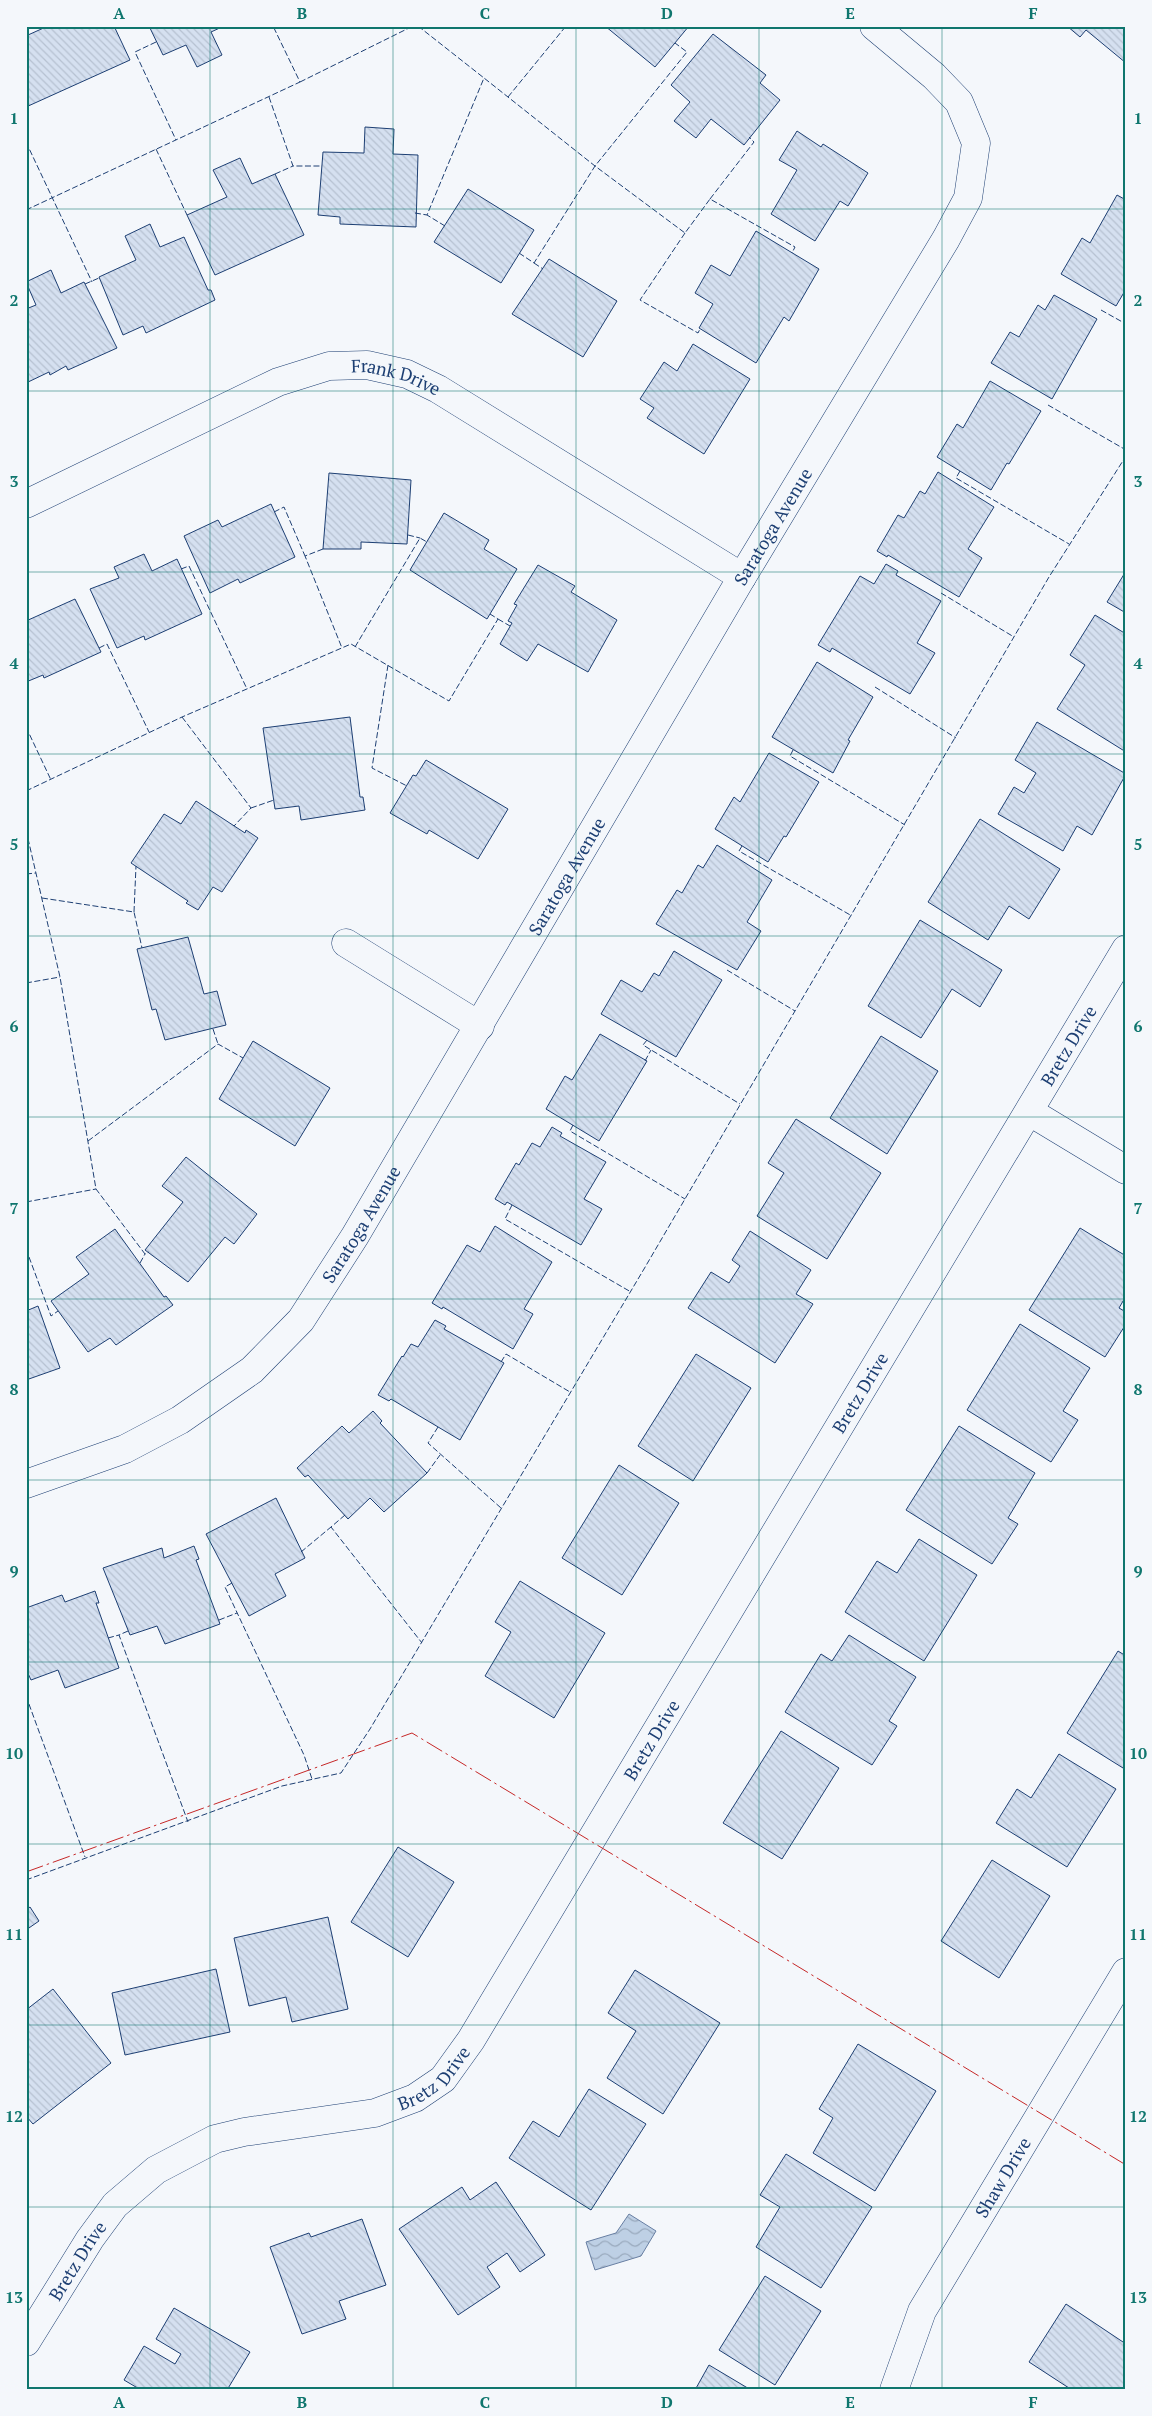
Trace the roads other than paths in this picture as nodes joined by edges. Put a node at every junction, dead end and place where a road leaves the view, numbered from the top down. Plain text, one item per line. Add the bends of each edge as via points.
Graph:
1 (874, 26) edge
2 (26, 504) edge
3 (742, 577) junction
4 (346, 943) dead end
5 (1126, 949) edge
6 (480, 1026) junction
7 (1030, 1112) junction
8 (1126, 1170) edge
9 (26, 1484) edge
10 (1126, 1972) edge
11 (26, 2342) edge
12 (894, 2390) edge

1 - 3 street, Saratoga Avenue via 928,70 959,102 976,144 968,198
2 - 3 street, Frank Drive via 278,382 329,366 367,364 407,374 438,389
3 - 6 street, Saratoga Avenue
4 - 6 street
5 - 7 street, Bretz Drive
6 - 9 street, Saratoga Avenue via 355,1236 301,1320 273,1349 252,1370 180,1420 125,1449
7 - 8 street
7 - 11 street, Bretz Drive via 471,2040 443,2078 415,2098 375,2113 215,2139 156,2170 110,2212 79,2255
10 - 12 street, Shaw Drive via 922,2311

